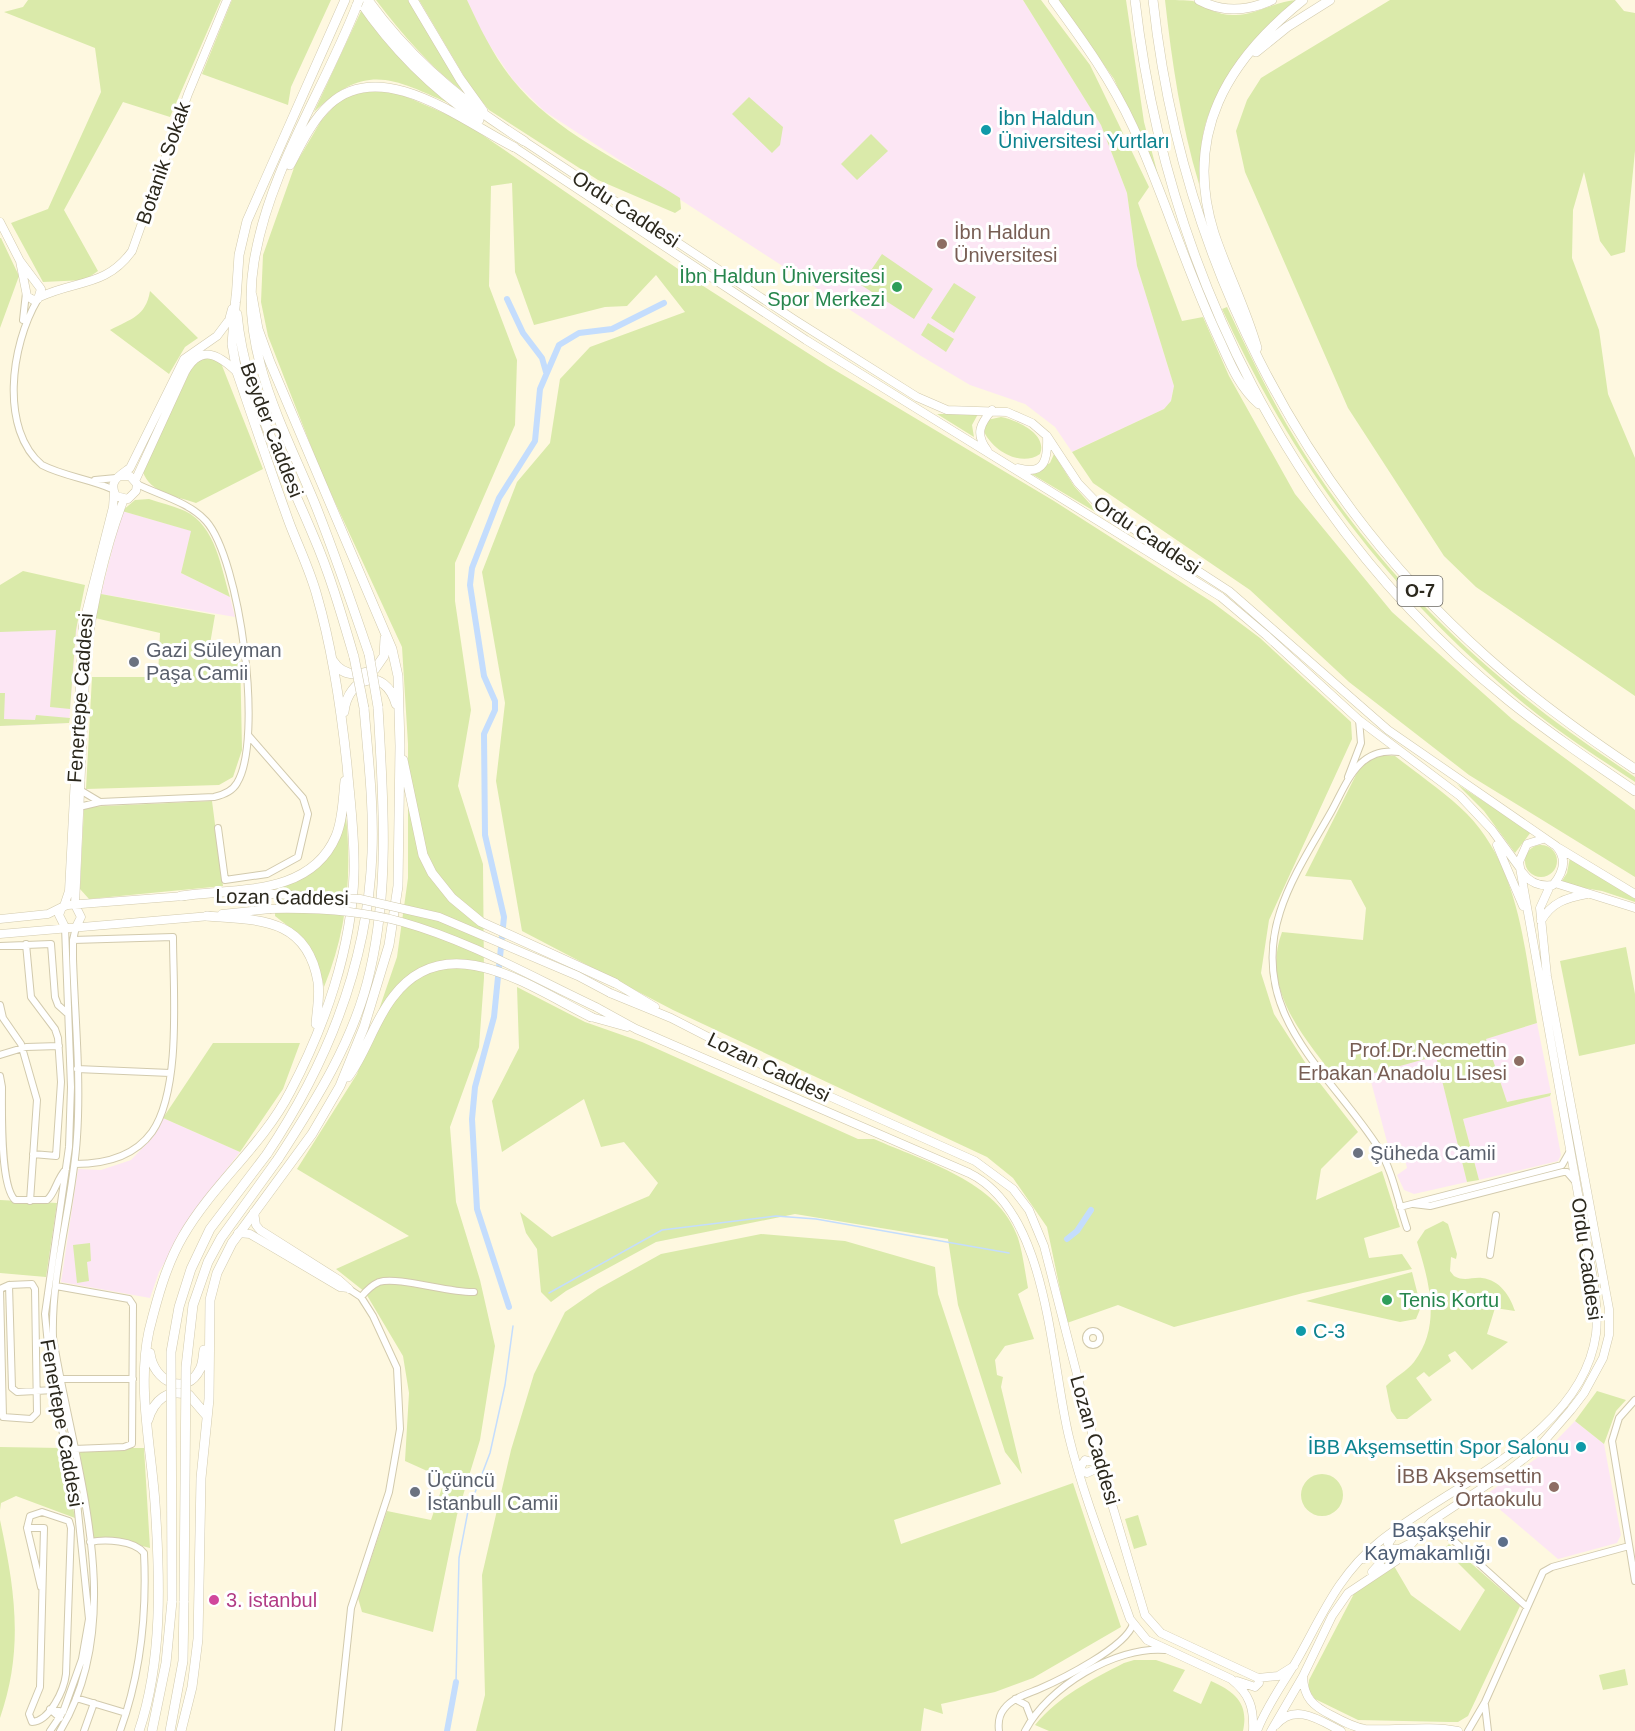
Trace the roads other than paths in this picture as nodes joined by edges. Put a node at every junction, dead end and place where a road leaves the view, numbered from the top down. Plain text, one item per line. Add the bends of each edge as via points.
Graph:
1 (227, 0) edge
2 (368, 0) edge
3 (413, 0) edge
4 (1048, 0) edge
5 (1053, 0) edge
6 (1135, 0) edge
7 (1153, 0) edge
8 (1199, 0) edge
9 (1272, 0) edge
10 (1303, 0) edge
11 (1330, 0) edge
12 (344, 2) edge
13 (358, 2) edge
14 (1086, 46) junction
15 (1209, 127) junction
16 (524, 141) junction
17 (514, 147) junction
18 (278, 178) junction
19 (0, 222) edge
20 (20, 261) junction
21 (39, 286) junction
22 (63, 290) junction
23 (26, 292) junction
24 (252, 295) junction
25 (236, 296) junction
26 (39, 298) junction
27 (23, 324) junction
28 (1260, 362) junction
29 (237, 372) junction
30 (5, 391) dead end
31 (1263, 408) junction
32 (992, 410) junction
33 (159, 420) junction
34 (14, 436) dead end
35 (1047, 436) junction
36 (988, 453) junction
37 (1010, 466) junction
38 (118, 477) junction
39 (91, 480) junction
40 (136, 483) junction
41 (113, 491) junction
42 (153, 492) junction
43 (128, 498) junction
44 (383, 626) junction
45 (332, 658) junction
46 (399, 713) junction
47 (1359, 720) junction
48 (343, 723) junction
49 (248, 735) junction
50 (400, 746) junction
51 (1399, 752) junction
52 (1635, 769) edge
53 (347, 770) junction
54 (1345, 786) junction
55 (80, 790) junction
56 (1635, 791) edge
57 (100, 802) junction
58 (79, 807) junction
59 (1484, 820) junction
60 (218, 828) dead end
61 (1550, 843) junction
62 (1521, 870) junction
63 (1552, 884) junction
64 (1592, 893) junction
65 (1635, 894) edge
66 (181, 896) junction
67 (75, 905) junction
68 (63, 906) junction
69 (1635, 908) edge
70 (207, 916) junction
71 (0, 919) edge
72 (1540, 923) junction
73 (65, 927) junction
74 (76, 927) junction
75 (1532, 933) junction
76 (0, 934) edge
77 (73, 940) junction
78 (26, 944) junction
79 (0, 946) edge
80 (615, 983) joint
81 (0, 1005) edge
82 (68, 1014) junction
83 (591, 1017) joint
84 (671, 1018) junction
85 (636, 1029) junction
86 (316, 1030) junction
87 (59, 1046) junction
88 (22, 1048) junction
89 (0, 1055) edge
90 (77, 1069) junction
91 (170, 1074) junction
92 (0, 1076) edge
93 (340, 1086) junction
94 (1570, 1151) junction
95 (33, 1154) junction
96 (75, 1164) junction
97 (66, 1169) junction
98 (1576, 1182) junction
99 (30, 1201) junction
100 (1412, 1204) junction
101 (1400, 1207) junction
102 (255, 1210) junction
103 (61, 1213) junction
104 (69, 1215) junction
105 (1496, 1215) dead end
106 (1407, 1228) dead end
107 (238, 1233) junction
108 (1490, 1255) dead end
109 (9, 1285) junction
110 (56, 1286) junction
111 (349, 1289) junction
112 (474, 1292) dead end
113 (361, 1298) junction
114 (208, 1330) junction
115 (148, 1336) junction
116 (59, 1379) junction
117 (133, 1379) junction
118 (54, 1390) junction
119 (36, 1391) junction
120 (1635, 1400) edge
121 (207, 1416) junction
122 (147, 1425) junction
123 (74, 1449) junction
124 (1100, 1464) junction
125 (1079, 1470) junction
126 (1432, 1521) junction
127 (1407, 1523) junction
128 (27, 1528) junction
129 (90, 1542) junction
130 (1412, 1542) junction
131 (1629, 1546) junction
132 (1355, 1564) junction
133 (1635, 1581) edge
134 (1356, 1586) junction
135 (42, 1594) junction
136 (1527, 1607) junction
137 (1133, 1624) junction
138 (1167, 1650) junction
139 (1294, 1666) junction
140 (1303, 1676) junction
141 (1258, 1678) junction
142 (1232, 1679) junction
143 (76, 1698) junction
144 (1015, 1699) junction
145 (1485, 1702) junction
146 (94, 1703) junction
147 (50, 1709) junction
148 (126, 1713) junction
149 (62, 1715) junction
150 (1031, 1718) junction
151 (1000, 1730) edge
152 (1028, 1730) edge
153 (50, 1731) edge
154 (60, 1731) edge
155 (84, 1731) edge
156 (120, 1731) edge
157 (139, 1731) edge
158 (153, 1731) edge
159 (170, 1731) edge
160 (182, 1731) edge
161 (338, 1731) edge
162 (1255, 1731) edge
163 (1271, 1731) edge
164 (1341, 1731) edge
165 (1458, 1731) edge
166 (1468, 1731) edge
167 (1488, 1731) edge

1 - 22 main road, Botanik Sokak via 188,93 132,251 108,275
2 - 16 highway via 401,42 450,90
3 - 16 highway via 470,95 491,117
4 - 14 highway
5 - 14 highway
6 - 31 highway, O-7 via 1151,106 1179,216 1217,315
7 - 28 highway, O-7 via 1164,81 1188,185 1222,282
8 - 9 highway via 1232,9
10 - 15 highway via 1265,34 1240,64 1219,97
11 - 15 highway via 1287,27 1249,58 1226,89
12 - 25 highway, Beyder Caddesi via 247,221
13 - 17 highway via 428,81
13 - 18 highway, Beyder Caddesi
14 - 31 highway via 1133,128 1224,351 1249,396
15 - 28 highway via 1204,168 1210,216
16 - 32 main road, Ordu Caddesi via 917,397 947,410
17 - 18 highway via 464,118 407,93 371,86 350,91 329,105
17 - 36 main road, Ordu Caddesi via 806,340
18 - 24 highway, Beyder Caddesi via 254,262
19 - 20 main road
20 - 21 main road
20 - 23 main road
21 - 22 main road, Botanik Sokak
21 - 23 main road via 30,284
21 - 26 main road
22 - 26 main road, Botanik Sokak
23 - 26 main road via 30,299
23 - 27 street
24 - 44 highway via 258,329 270,362
24 - 159 highway, Beyder Caddesi, bridge via 250,320 263,377 338,561 369,654 378,707 385,805 379,908 370,972 356,1015 312,1108 221,1238 193,1305 186,1367 183,1661
25 - 29 highway via 232,344
25 - 33 main road via 223,330 184,359
25 - 158 highway, Beyder Caddesi, bridge via 240,341 249,378 314,537 354,657 371,779 372,854 358,960 326,1050 300,1102 267,1154 210,1229 190,1269 179,1307 171,1352 172,1601 166,1663
26 - 27 street
27 - 30 street
28 - 52 highway, O-7 via 1326,474 1421,593 1525,689
29 - 33 main road via 221,357 208,354 197,358
29 - 45 highway via 315,591
31 - 56 highway, O-7 via 1339,523 1433,632 1507,699
32 - 35 main road, Ordu Caddesi via 1016,415
32 - 36 main road via 979,434
33 - 38 main road via 130,468
33 - 40 main road
34 - 39 street via 44,465
35 - 37 main road via 1047,459 1043,465 1026,470
35 - 61 main road, Ordu Caddesi via 1078,483 1104,510 1241,600 1396,736
36 - 37 main road, Ordu Caddesi
37 - 47 main road, Ordu Caddesi via 1221,597
38 - 39 street
38 - 40 main road via 127,475
38 - 41 main road, Fenertepe Caddesi
39 - 41 street
40 - 42 street
40 - 43 main road, Fenertepe Caddesi
41 - 43 main road
41 - 68 main road, Fenertepe Caddesi via 113,507 83,625 69,891
42 - 43 street
42 - 49 street via 205,520 220,547 245,648
43 - 55 main road, Fenertepe Caddesi via 114,527 91,619
44 - 45 highway via 385,653 375,669 351,674 340,670
44 - 46 highway via 398,675
45 - 48 highway
46 - 48 highway via 389,688 376,679 368,680 350,693
46 - 50 highway
47 - 51 main road, Ordu Caddesi
47 - 54 street via 1361,744
48 - 53 highway
49 - 57 street via 242,772 236,785 224,794
49 - 60 street via 308,808 298,857 267,874 225,880
50 - 80 highway via 418,838 443,889 464,910 501,932
50 - 93 highway via 398,886 393,927 364,1027
51 - 54 street via 1369,755 1357,765
51 - 59 main road, Ordu Caddesi via 1452,790
53 - 66 highway via 336,835 314,866 289,881 269,887
53 - 86 highway via 354,846 352,904 338,972
54 - 101 street via 1290,886 1280,912 1273,950 1274,989 1291,1029 1379,1149
55 - 57 street
55 - 58 main road, Fenertepe Caddesi
57 - 58 street
58 - 67 main road, Fenertepe Caddesi
59 - 62 main road, Ordu Caddesi
59 - 75 main road via 1509,870
61 - 62 main road via 1527,844 1521,855
61 - 63 main road via 1564,862
61 - 65 main road, Ordu Caddesi
62 - 63 main road, Ordu Caddesi via 1530,881
62 - 75 main road, Ordu Caddesi
63 - 64 main road
63 - 72 main road, Ordu Caddesi via 1540,908
64 - 69 main road
64 - 72 main road via 1555,903
66 - 67 main road, Lozan Caddesi
66 - 84 main road, Lozan Caddesi, bridge via 273,894 360,898 422,912
67 - 68 main road
67 - 74 main road via 81,917
68 - 71 main road via 48,914
68 - 73 main road via 59,920
70 - 74 main road, Lozan Caddesi
70 - 85 main road, Lozan Caddesi, bridge via 270,909 333,910 402,922 493,956
70 - 86 highway via 262,920 296,938 313,963 319,984
72 - 126 main road, Ordu Caddesi via 1554,1019 1609,1310 1609,1335 1596,1373 1553,1432 1508,1471
73 - 74 main road
73 - 76 main road
73 - 82 street, Fenertepe Caddesi
74 - 77 street, Fenertepe Caddesi
75 - 94 main road, Ordu Caddesi
77 - 90 street, Fenertepe Caddesi
77 - 91 street via 173,937
78 - 79 street
78 - 82 street via 51,944 55,997
78 - 87 street via 31,997 55,1029
80 - 84 main road
81 - 88 street via 3,1018
82 - 97 street, Fenertepe Caddesi via 71,1087
83 - 85 main road
83 - 93 highway via 489,967 450,964 418,975 400,988
84 - 124 main road, Lozan Caddesi via 786,1077 975,1161 1013,1189 1039,1230
85 - 125 main road, Lozan Caddesi via 969,1173 994,1190 1008,1204 1026,1238
86 - 115 highway via 273,1121 182,1238 166,1274
87 - 88 street
87 - 95 street via 56,1156
88 - 89 street
88 - 95 street via 37,1100
90 - 91 street
90 - 96 street, Fenertepe Caddesi
91 - 96 street via 158,1121 145,1139 119,1157
92 - 99 street via 0,1154 7,1189 15,1200
93 - 102 highway via 306,1143
94 - 98 main road, Ordu Caddesi
94 - 100 street via 1562,1165
95 - 99 street
96 - 104 street, Fenertepe Caddesi
97 - 99 street via 51,1198
97 - 103 street, Fenertepe Caddesi
98 - 100 street via 1571,1174 1563,1172 1430,1206
98 - 127 main road, Ordu Caddesi via 1597,1306 1593,1346 1580,1378 1563,1404 1526,1442
100 - 101 street
101 - 106 street
102 - 107 highway
102 - 111 main road via 253,1216 260,1230
103 - 104 street
103 - 118 street, Fenertepe Caddesi via 45,1314
104 - 110 street, Fenertepe Caddesi
105 - 108 street
107 - 111 main road via 250,1234
107 - 114 highway via 217,1273
109 - 119 street via 12,1388 17,1392
109 - 119 street via 32,1284 35,1288
109 - 119 street via 0,1289 3,1417 35,1417
110 - 116 street, Fenertepe Caddesi via 52,1311
110 - 117 street via 129,1299 133,1305
111 - 113 street
112 - 113 street via 459,1293 388,1280 372,1286
113 - 161 street via 397,1368 400,1429 389,1491 351,1608
114 - 115 highway via 201,1368 189,1381 179,1383 169,1383 156,1373
114 - 121 highway
115 - 122 highway
116 - 117 street
116 - 123 street, Fenertepe Caddesi
117 - 123 street via 132,1444
118 - 119 street
118 - 149 street, Fenertepe Caddesi via 77,1502 88,1619 82,1659
120 - 131 street via 1619,1418 1612,1441
121 - 122 highway via 189,1395 174,1392 156,1403
121 - 160 highway via 201,1478 198,1640
122 - 157 highway via 155,1504 157,1591 151,1689
123 - 129 street, Fenertepe Caddesi
124 - 125 main road via 1092,1473
124 - 125 main road via 1084,1460
124 - 141 main road, Lozan Caddesi via 1149,1622 1161,1633
125 - 137 main road, Lozan Caddesi
126 - 130 main road, Ordu Caddesi
126 - 136 street
127 - 130 main road via 1388,1544 1395,1550
127 - 132 main road, Ordu Caddesi
128 - 135 street
128 - 135 street via 44,1528
128 - 147 street via 30,1516 42,1512 69,1521 71,1528 66,1674 63,1688
129 - 143 street, Fenertepe Caddesi via 95,1619
129 - 148 street via 109,1540 135,1546 144,1553 145,1625
130 - 134 main road, Ordu Caddesi via 1395,1561
131 - 133 street
131 - 136 street via 1548,1568 1539,1577
132 - 134 main road via 1374,1554 1380,1560 1379,1566
132 - 139 main road, Ordu Caddesi via 1328,1601
134 - 140 main road, Ordu Caddesi via 1332,1616
135 - 147 street via 40,1687 31,1705 30,1721 40,1721
136 - 145 street
137 - 138 main road via 1142,1636
137 - 144 street via 1109,1650
138 - 142 main road
138 - 150 street via 1138,1650 1115,1658 1051,1695
139 - 141 main road via 1278,1676
139 - 162 main road, Ordu Caddesi
140 - 163 main road, Ordu Caddesi
140 - 165 main road via 1305,1692 1313,1705 1355,1727
141 - 142 main road via 1259,1683 1253,1687
142 - 162 main road via 1252,1705
143 - 146 street
143 - 154 street, Fenertepe Caddesi
144 - 150 street via 1026,1706
144 - 151 street via 1001,1714
145 - 166 street
145 - 167 street
146 - 148 street
146 - 155 street
147 - 149 street
148 - 156 street
149 - 153 street, Fenertepe Caddesi
150 - 152 street
163 - 164 main road via 1280,1721 1302,1713

